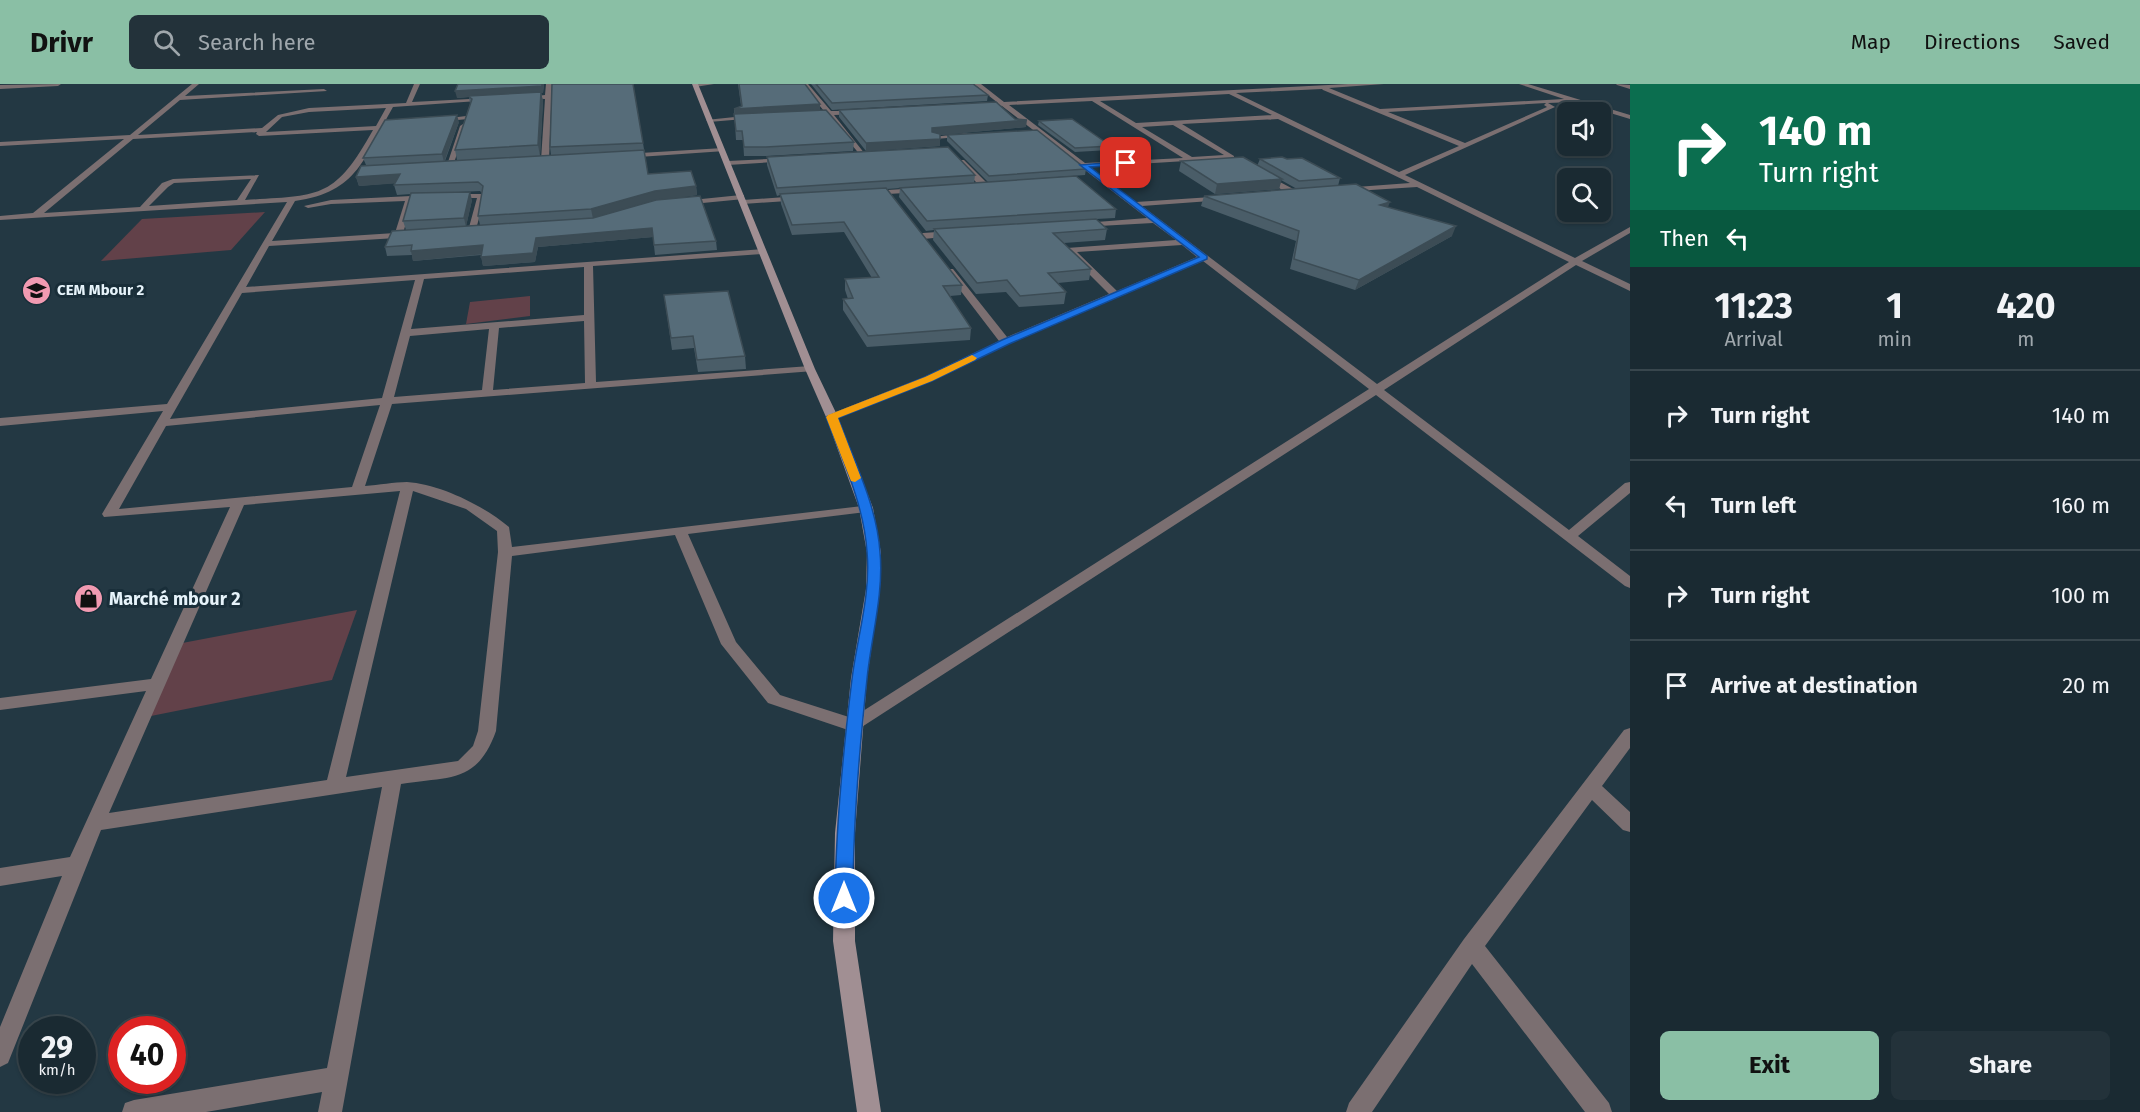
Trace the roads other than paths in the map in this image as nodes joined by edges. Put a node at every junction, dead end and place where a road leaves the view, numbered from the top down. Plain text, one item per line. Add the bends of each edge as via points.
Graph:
1 (43, 84) edge
2 (58, 84) edge
3 (196, 84) edge
4 (331, 84) edge
5 (417, 84) edge
6 (549, 84) edge
7 (695, 84) edge
8 (711, 84) edge
9 (805, 84) edge
10 (977, 84) edge
11 (1212, 84) edge
12 (1314, 84) edge
13 (1381, 84) edge
14 (1522, 84) edge
15 (1618, 84) edge
16 (0, 87) edge
17 (1322, 87) junction
18 (1630, 87) edge
19 (324, 91) junction
20 (1229, 92) junction
21 (548, 97) junction
22 (179, 98) junction
23 (516, 99) edge
24 (1093, 99) junction
25 (494, 100) edge
26 (1574, 100) junction
27 (472, 101) junction
28 (1537, 102) junction
29 (408, 104) junction
30 (1004, 104) junction
31 (392, 105) junction
32 (992, 105) edge
33 (309, 110) junction
34 (864, 111) edge
35 (1380, 111) junction
36 (829, 113) junction
37 (805, 115) edge
38 (757, 117) edge
39 (1280, 117) junction
40 (1630, 117) edge
41 (466, 118) junction
42 (434, 120) edge
43 (709, 120) junction
44 (391, 122) edge
45 (1175, 123) junction
46 (378, 125) junction
47 (1135, 125) junction
48 (263, 130) junction
49 (971, 135) edge
50 (132, 136) junction
51 (943, 143) edge
52 (0, 144) edge
53 (1465, 146) junction
54 (874, 154) edge
55 (863, 155) junction
56 (616, 156) edge
57 (852, 156) edge
58 (725, 157) junction
59 (956, 157) edge
60 (1232, 157) junction
61 (795, 159) edge
62 (1191, 159) junction
63 (545, 160) junction
64 (557, 160) edge
65 (534, 161) edge
66 (1243, 163) edge
67 (460, 165) edge
68 (1084, 165) junction
69 (438, 166) edge
70 (449, 166) junction
71 (1253, 169) edge
72 (352, 171) junction
73 (362, 171) edge
74 (1398, 175) junction
75 (1101, 179) junction
76 (1090, 180) dead end
77 (996, 185) edge
78 (1418, 185) junction
79 (985, 186) junction
80 (973, 187) edge
81 (925, 190) edge
82 (1328, 191) edge
83 (889, 192) junction
84 (1305, 192) edge
85 (1294, 193) junction
86 (867, 194) edge
87 (1283, 194) edge
88 (1237, 197) edge
89 (811, 198) edge
90 (409, 199) junction
91 (742, 200) junction
92 (896, 201) edge
93 (239, 203) junction
94 (667, 204) edge
95 (1135, 204) junction
96 (293, 207) junction
97 (141, 210) junction
98 (35, 216) junction
99 (0, 218) edge
100 (1156, 220) junction
101 (1074, 226) edge
102 (916, 227) edge
103 (1630, 229) edge
104 (472, 231) junction
105 (481, 231) edge
106 (461, 232) edge
107 (419, 234) edge
108 (958, 234) edge
109 (398, 236) junction
110 (923, 236) junction
111 (1184, 242) junction
112 (266, 244) junction
113 (930, 245) edge
114 (762, 251) junction
115 (1204, 258) junction
116 (944, 262) edge
117 (1575, 262) junction
118 (588, 264) junction
119 (420, 277) junction
120 (1630, 288) edge
121 (239, 290) junction
122 (1116, 295) junction
123 (589, 318) junction
124 (494, 326) junction
125 (404, 333) junction
126 (1005, 342) junction
127 (810, 369) junction
128 (591, 387) junction
129 (1378, 390) junction
130 (487, 393) junction
131 (387, 401) junction
132 (171, 407) junction
133 (832, 417) junction
134 (0, 422) edge
135 (162, 423) junction
136 (408, 486) junction
137 (1630, 486) edge
138 (357, 491) junction
139 (238, 502) junction
140 (866, 508) junction
141 (680, 531) junction
142 (1569, 537) junction
143 (505, 552) junction
144 (1630, 583) edge
145 (156, 684) junction
146 (0, 705) edge
147 (854, 725) junction
148 (1630, 735) edge
149 (393, 777) junction
150 (335, 786) junction
151 (1591, 787) junction
152 (95, 823) junction
153 (1630, 824) edge
154 (76, 865) junction
155 (0, 877) edge
156 (1472, 946) junction
157 (0, 1055) edge
158 (337, 1078) junction
159 (134, 1112) edge
160 (330, 1112) edge
161 (869, 1112) edge
162 (1358, 1112) edge
163 (1600, 1112) edge

1 - 2 street
1 - 16 street
3 - 22 street
4 - 19 street
5 - 29 street
6 - 21 street
7 - 8 street
7 - 43 street
9 - 36 street
10 - 30 street
11 - 20 street
12 - 17 street
13 - 17 street
14 - 26 street
15 - 18 street
17 - 20 street
17 - 35 street
19 - 22 street
19 - 33 street
20 - 24 street
20 - 39 street
21 - 23 street
21 - 63 street
22 - 50 street
24 - 30 street
24 - 47 street
25 - 27 street
26 - 28 street
26 - 40 street
27 - 29 street
27 - 41 street
28 - 35 street
28 - 53 street via 1552,107
29 - 31 street
30 - 32 street
30 - 68 street via 1034,132
31 - 33 street
31 - 46 street
33 - 48 street via 280,116
34 - 36 street
35 - 53 street
36 - 37 street
36 - 55 street
38 - 43 street
39 - 45 street
39 - 74 street
41 - 42 street
41 - 70 street
43 - 58 street
44 - 46 street
45 - 47 street
45 - 60 street
46 - 48 street via 259,134
46 - 72 street
47 - 62 street
48 - 50 street
49 - 51 street via 936,137
50 - 52 street
50 - 98 street
53 - 74 street
54 - 55 street
55 - 57 street
56 - 58 street
58 - 61 street
58 - 91 street
59 - 79 street
60 - 62 street
60 - 66 street
62 - 68 street
63 - 64 street
63 - 65 street
67 - 70 street
68 - 75 street
69 - 70 street
71 - 85 street
72 - 73 street
72 - 96 street via 337,186
74 - 78 street
75 - 76 street
75 - 95 street
77 - 79 street
78 - 82 street
78 - 117 street
79 - 80 street
81 - 83 street
83 - 86 street
83 - 92 street
84 - 85 street
85 - 87 street
88 - 95 street
89 - 91 street
90 - 96 street
90 - 104 street via 479,195
90 - 109 street
91 - 94 street
91 - 114 street
93 - 96 street
93 - 97 street
93 - 97 street via 256,177 173,181
95 - 100 street
96 - 112 street
97 - 98 street
98 - 99 street
100 - 101 street
100 - 111 street
102 - 110 street
103 - 117 street
104 - 105 street
104 - 106 street
107 - 109 street
108 - 110 street
109 - 112 street
110 - 113 street
111 - 115 street
111 - 122 street via 1070,250
112 - 121 street
114 - 118 street
114 - 127 street
115 - 122 street
115 - 129 street
116 - 126 street
117 - 120 street
117 - 129 street
118 - 119 street
118 - 123 street
119 - 121 street
119 - 125 street
121 - 132 street
122 - 126 street
123 - 124 street
123 - 128 street
124 - 125 street
124 - 130 street
125 - 131 street
126 - 133 street via 928,379
127 - 128 street
127 - 133 street
128 - 130 street
129 - 142 street
129 - 147 street
130 - 131 street
131 - 135 street
131 - 138 street
132 - 134 street
132 - 135 street
133 - 140 street
135 - 139 street via 109,514
136 - 138 street
136 - 143 street via 453,497 491,517 504,530
136 - 150 street
137 - 142 street
138 - 139 street
139 - 145 street
140 - 141 street
140 - 147 street via 874,553 873,589
141 - 143 street
141 - 147 street via 729,644 774,699
142 - 144 street
143 - 149 street via 487,731 480,750 463,767
145 - 146 street
145 - 152 street
147 - 161 street via 844,833 844,941
148 - 151 street
149 - 150 street
149 - 158 street
150 - 152 street
151 - 153 street
151 - 156 street
152 - 154 street
154 - 155 street
154 - 157 street
156 - 162 street
156 - 163 street
158 - 159 street
158 - 160 street

